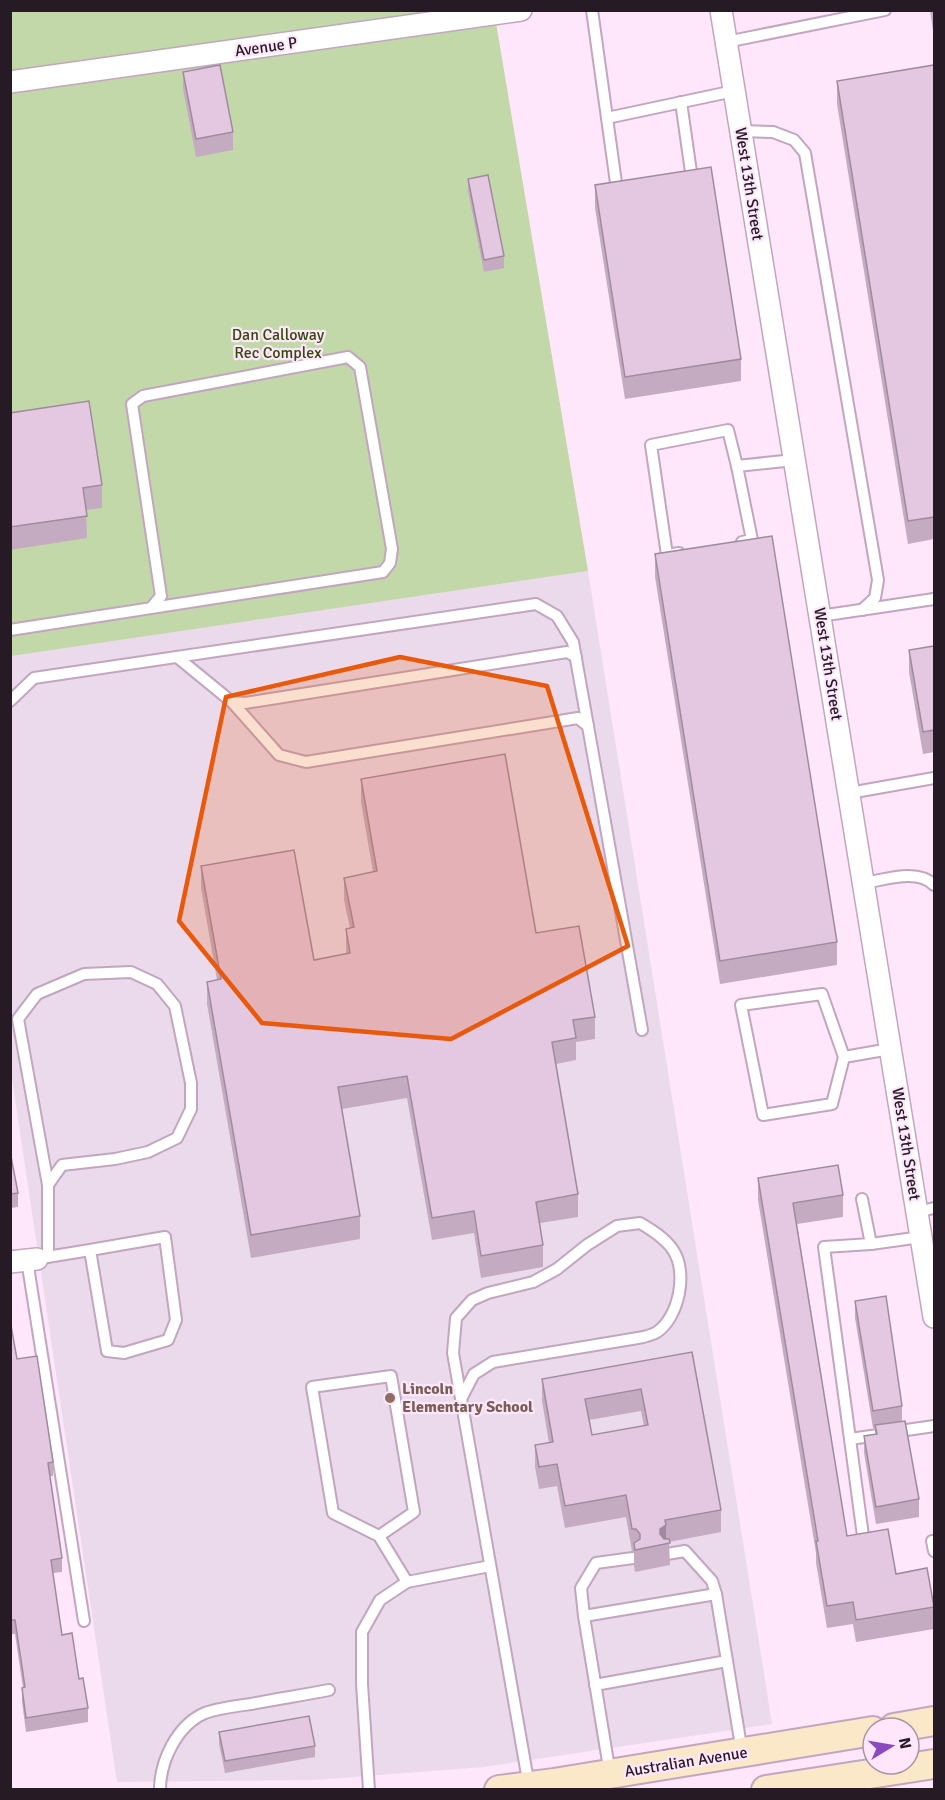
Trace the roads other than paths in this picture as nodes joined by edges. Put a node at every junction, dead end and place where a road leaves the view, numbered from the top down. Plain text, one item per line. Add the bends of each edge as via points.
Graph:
1 (521, 10) edge
2 (592, 10) edge
3 (721, 10) edge
4 (885, 10) edge
5 (726, 42) junction
6 (10, 82) edge
7 (734, 91) junction
8 (681, 102) junction
9 (607, 118) junction
10 (741, 131) junction
11 (691, 172) edge
12 (617, 190) edge
13 (794, 460) junction
14 (737, 466) junction
15 (731, 544) edge
16 (688, 551) edge
17 (934, 599) edge
18 (151, 608) junction
19 (862, 610) junction
20 (820, 616) junction
21 (10, 630) edge
22 (177, 657) junction
23 (576, 657) junction
24 (10, 700) edge
25 (232, 702) junction
26 (588, 726) junction
27 (934, 778) edge
28 (849, 793) junction
29 (864, 883) junction
30 (934, 885) edge
31 (642, 1030) dead end
32 (890, 1048) junction
33 (844, 1057) junction
34 (48, 1185) junction
35 (862, 1199) dead end
36 (926, 1210) edge
37 (921, 1237) junction
38 (871, 1244) junction
39 (90, 1250) junction
40 (31, 1260) edge
41 (934, 1317) edge
42 (461, 1399) junction
43 (934, 1426) edge
44 (850, 1439) junction
45 (379, 1536) junction
46 (863, 1536) edge
47 (934, 1541) edge
48 (934, 1551) edge
49 (668, 1554) edge
50 (633, 1558) edge
51 (490, 1566) junction
52 (407, 1582) junction
53 (716, 1594) junction
54 (584, 1616) junction
55 (84, 1621) dead end
56 (727, 1661) junction
57 (595, 1685) junction
58 (329, 1690) dead end
59 (861, 1733) edge
60 (742, 1753) junction
61 (934, 1764) edge
62 (610, 1774) junction
63 (529, 1786) junction
64 (160, 1790) edge
65 (369, 1790) edge
66 (499, 1790) edge
67 (765, 1790) edge

1 - 6 street, Avenue P
2 - 9 lane
3 - 5 street, West 13th Street
4 - 5 lane
5 - 7 street, West 13th Street
7 - 8 lane
7 - 10 street, West 13th Street
8 - 9 lane
8 - 11 lane
9 - 12 lane
10 - 13 street, West 13th Street
10 - 19 lane via 773,132 795,140 806,153 878,580 875,598
13 - 14 lane
13 - 20 street, West 13th Street
14 - 15 lane via 752,540
14 - 16 lane via 728,430 651,445 667,555
17 - 19 lane
18 - 18 lane via 383,572 390,563 392,549 360,367 348,357 143,396 132,404 161,596
18 - 21 lane
19 - 20 lane
20 - 28 street, West 13th Street
22 - 23 lane via 536,604 557,616 573,642
22 - 24 lane via 34,678
22 - 25 lane
23 - 25 lane via 567,652
23 - 26 lane
25 - 26 lane via 279,756 306,762 578,718
26 - 31 lane
27 - 28 lane
28 - 29 street, West 13th Street
29 - 30 lane via 912,875 928,878
29 - 32 street, West 13th Street
32 - 33 lane
32 - 36 street, West 13th Street
33 - 33 lane via 832,1104 763,1115 741,1005 822,994
34 - 34 lane via 62,1164 148,1152 177,1138 191,1109 191,1083 175,1006 157,984 131,972 84,974 38,994 18,1019
34 - 40 lane
35 - 38 lane
36 - 37 street, West 13th Street
37 - 38 lane
37 - 41 street, West 13th Street
38 - 44 lane via 824,1247
39 - 39 lane via 165,1237 176,1320 168,1340 124,1353 107,1351
39 - 40 lane
40 - 55 lane
42 - 42 lane via 453,1353 456,1318 472,1300 534,1282 617,1226 640,1222 674,1251 680,1271 679,1298 670,1318 656,1333 493,1362 474,1374
42 - 51 lane
43 - 44 lane
44 - 46 lane
45 - 45 lane via 333,1513 312,1387 391,1376 414,1512
45 - 52 lane
47 - 48 lane
49 - 53 lane via 685,1551 712,1581
50 - 54 lane via 596,1563 581,1588
51 - 52 lane
51 - 63 lane
52 - 65 lane via 380,1600 362,1632
53 - 54 lane
53 - 56 lane
54 - 57 lane
56 - 57 lane
56 - 60 lane
57 - 62 lane
58 - 64 lane via 204,1713 187,1725 166,1754
59 - 60 main road, Australian Avenue
60 - 62 main road, Australian Avenue
61 - 67 main road
62 - 63 main road, Australian Avenue
63 - 66 main road, Australian Avenue

